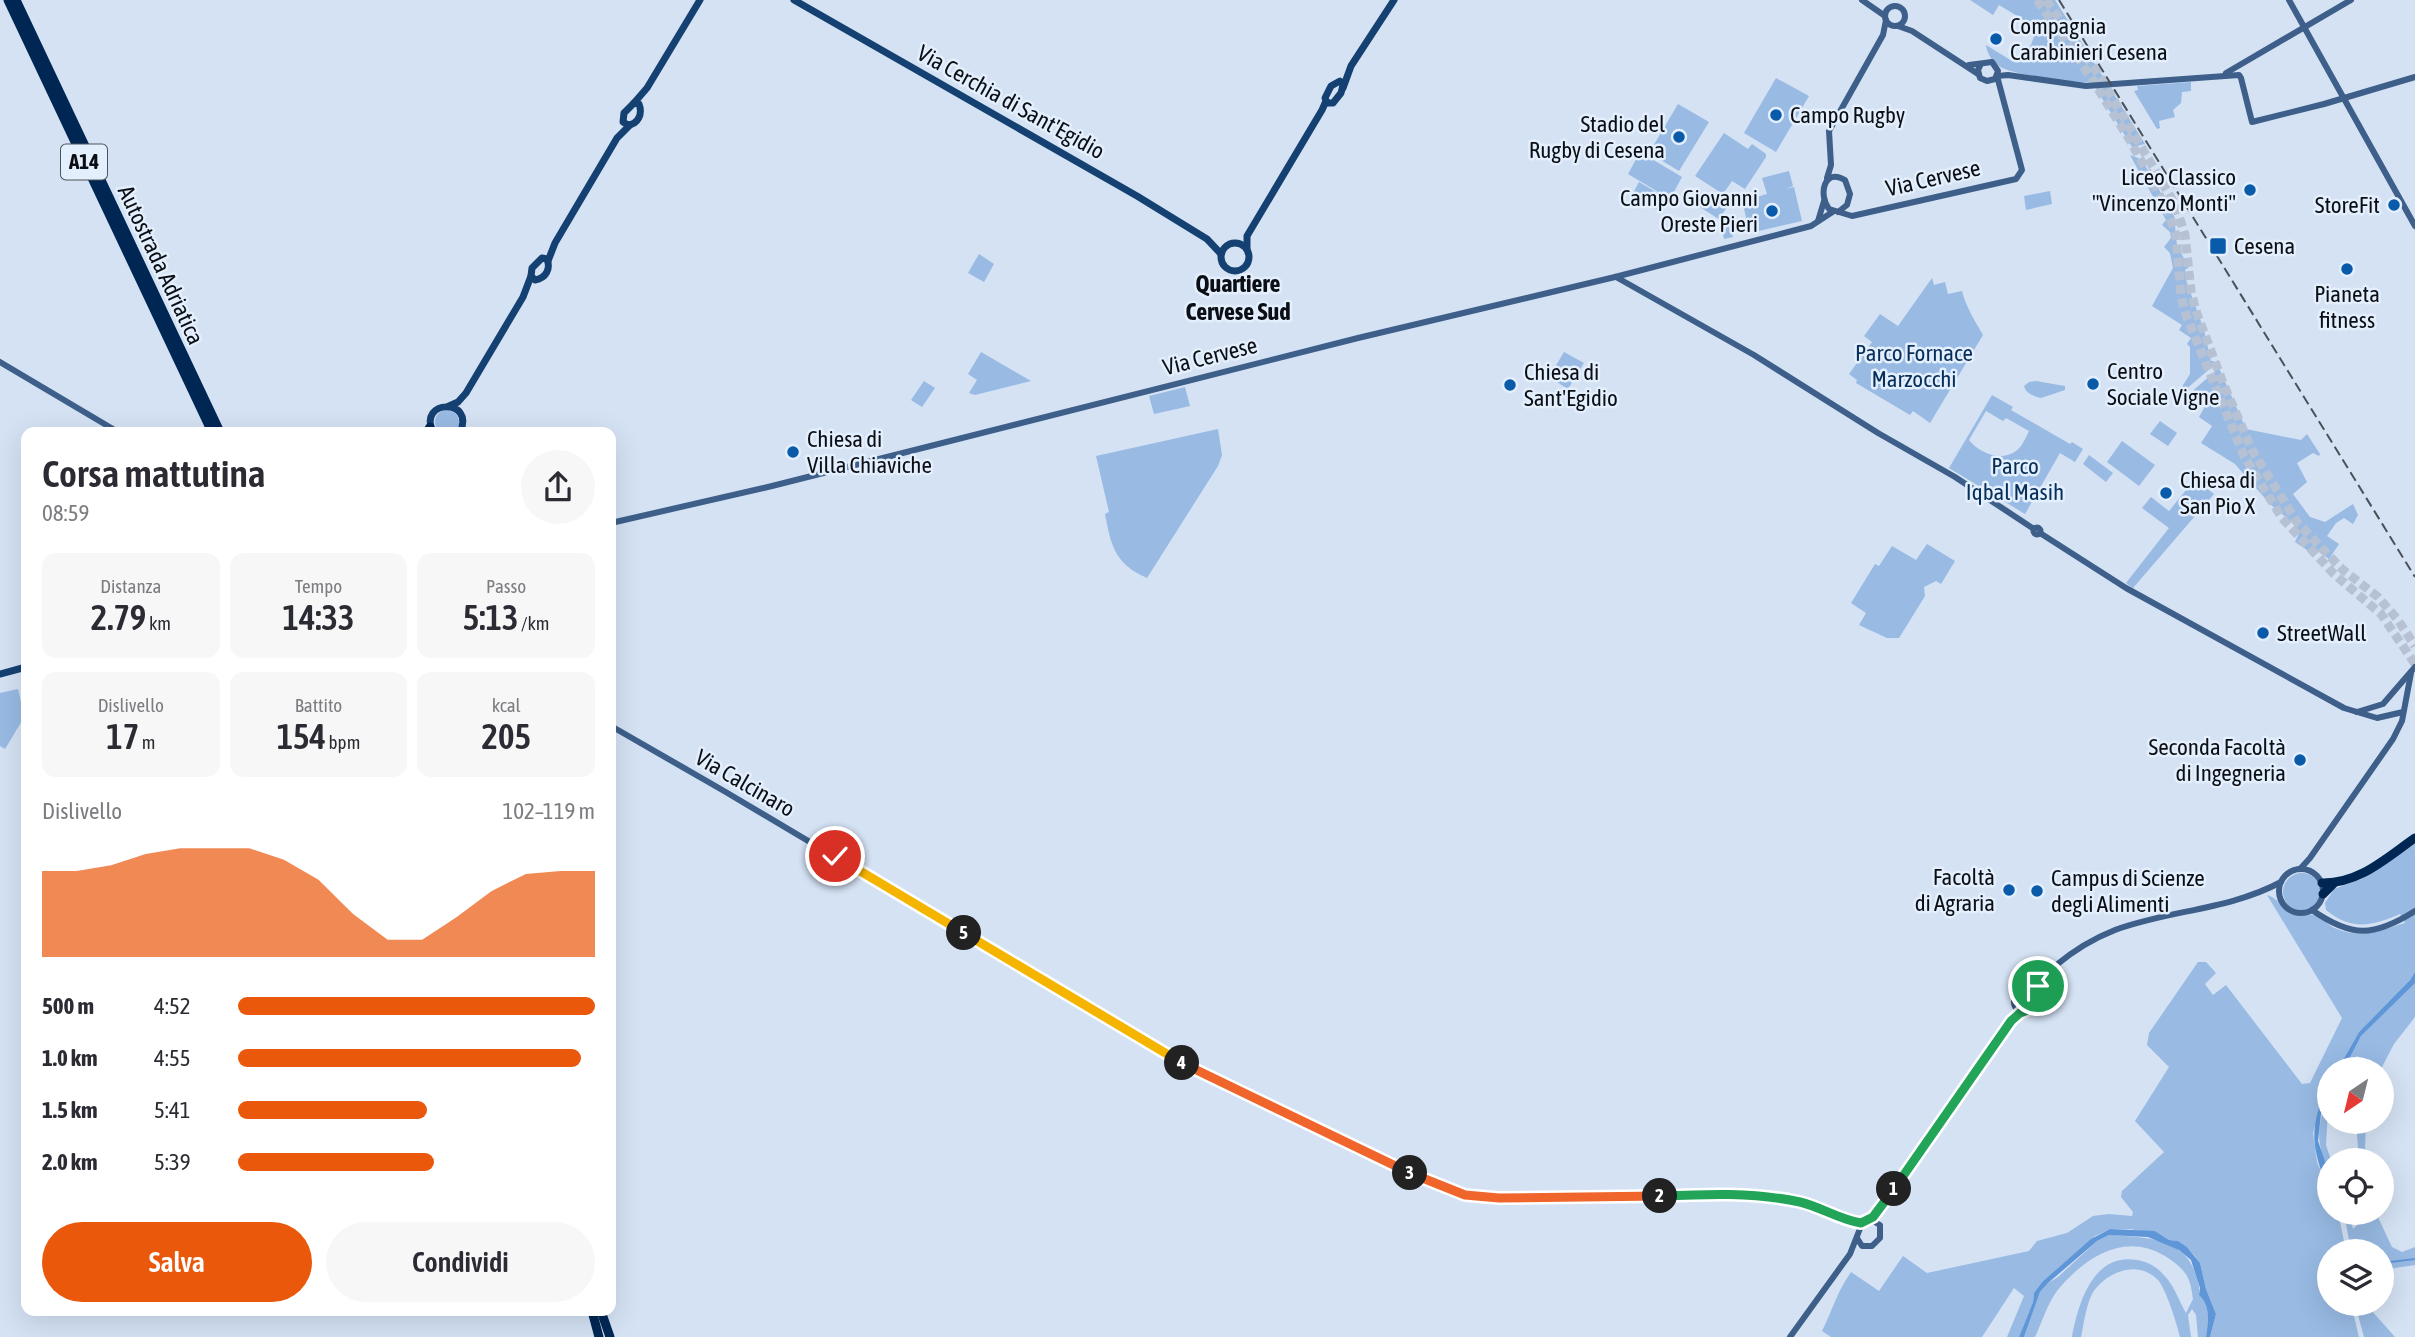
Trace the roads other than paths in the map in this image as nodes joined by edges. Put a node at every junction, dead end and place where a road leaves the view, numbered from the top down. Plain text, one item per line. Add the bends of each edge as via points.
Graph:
1 (8, 0) edge
2 (16, 0) edge
3 (700, 0) edge
4 (794, 0) edge
5 (1394, 0) edge
6 (1862, 0) edge
7 (2289, 0) edge
8 (2351, 0) edge
9 (1891, 7) junction
10 (1873, 8) junction
11 (1905, 16) junction
12 (1886, 18) junction
13 (1897, 26) junction
14 (2304, 27) junction
15 (1912, 31) junction
16 (1883, 35) junction
17 (1980, 64) junction
18 (1968, 65) junction
19 (1351, 66) junction
20 (1997, 68) junction
21 (1978, 74) junction
22 (2224, 74) junction
23 (2008, 75) junction
24 (1997, 76) junction
25 (2415, 77) edge
26 (1989, 81) junction
27 (1335, 82) junction
28 (1343, 88) junction
29 (2001, 91) junction
30 (2344, 99) junction
31 (1328, 102) junction
32 (637, 105) junction
33 (626, 124) junction
34 (1830, 156) junction
35 (1842, 178) junction
36 (1826, 180) junction
37 (1824, 201) junction
38 (1849, 201) junction
39 (1836, 211) junction
40 (1859, 214) junction
41 (1818, 221) junction
42 (2415, 226) edge
43 (1247, 236) junction
44 (1207, 239) junction
45 (1231, 244) junction
46 (1247, 249) junction
47 (1221, 254) junction
48 (545, 260) junction
49 (1615, 277) junction
50 (534, 278) junction
51 (163, 323) junction
52 (172, 341) junction
53 (0, 362) edge
54 (466, 393) junction
55 (449, 407) junction
56 (461, 415) junction
57 (110, 427) edge
58 (206, 427) edge
59 (219, 427) edge
60 (430, 427) edge
61 (462, 427) edge
62 (616, 522) edge
63 (21, 668) edge
64 (2413, 670) edge
65 (0, 674) edge
66 (2386, 701) junction
67 (2403, 711) junction
68 (2355, 712) junction
69 (2386, 717) junction
70 (616, 729) edge
71 (2397, 731) junction
72 (2413, 838) edge
73 (2311, 858) junction
74 (2300, 869) junction
75 (2314, 873) junction
76 (2281, 882) junction
77 (2322, 883) junction
78 (2334, 883) junction
79 (2267, 890) junction
80 (2323, 894) junction
81 (2280, 896) junction
82 (2315, 908) junction
83 (2415, 911) edge
84 (2041, 981) junction
85 (2027, 992) junction
86 (2034, 998) junction
87 (2016, 1006) junction
88 (2023, 1011) junction
89 (2011, 1021) junction
90 (1886, 1200) junction
91 (1840, 1216) junction
92 (1867, 1222) junction
93 (1880, 1225) junction
94 (1857, 1237) junction
95 (1865, 1247) junction
96 (1850, 1254) junction
97 (593, 1316) edge
98 (603, 1316) edge
99 (599, 1337) edge
100 (610, 1337) edge
101 (1790, 1337) edge

1 - 51 highway, Autostrada Adriatica / A14
2 - 51 highway, Autostrada Adriatica / A14
3 - 32 main road
4 - 44 main road, Via Cerchia di Sant'Egidio
5 - 19 main road
6 - 10 main road
7 - 14 main road
8 - 14 main road
9 - 10 main road
9 - 11 main road via 1899,7
9 - 12 main road
10 - 12 main road
11 - 13 main road
11 - 15 main road
12 - 13 main road
12 - 16 main road
13 - 15 main road
13 - 16 main road
14 - 22 main road
14 - 30 main road
15 - 18 main road
16 - 34 main road via 1833,120
17 - 18 main road
17 - 20 main road via 1990,61
17 - 21 main road
18 - 21 main road
19 - 27 main road
19 - 28 main road
20 - 23 main road
20 - 24 main road
21 - 26 main road
22 - 23 main road via 2086,86
22 - 30 main road via 2241,78 2252,122
23 - 24 main road
24 - 26 main road
24 - 29 main road
25 - 30 main road
26 - 29 main road
27 - 28 main road via 1342,82
27 - 31 main road via 1328,90
28 - 31 main road
29 - 40 main road, Via Cervese via 2022,170 2016,179
30 - 42 main road
31 - 43 main road
32 - 33 main road via 638,118
32 - 33 main road via 625,110
33 - 48 main road
34 - 35 main road
34 - 36 main road
35 - 36 main road
35 - 38 main road via 1849,186
36 - 37 main road
37 - 39 main road
37 - 41 main road
38 - 39 main road
38 - 40 main road, Via Cervese
39 - 40 main road, Via Cervese
39 - 41 main road, Via Cervese
41 - 49 main road, Via Cervese via 1799,230
43 - 45 main road
43 - 46 main road
44 - 45 main road
44 - 47 main road
45 - 46 main road
45 - 47 main road
46 - 47 main road via 1248,262 1237,271 1224,266
48 - 50 main road via 546,273
48 - 50 main road via 533,265
49 - 62 main road, Via Cervese
49 - 68 main road via 1955,477 2126,588
50 - 54 main road
51 - 52 highway, Autostrada Adriatica / A14
52 - 58 highway, Autostrada Adriatica / A14 via 187,391
52 - 59 highway, Autostrada Adriatica / A14
53 - 57 main road
54 - 55 main road
54 - 56 main road
55 - 56 main road
55 - 60 main road via 435,411
56 - 61 main road
63 - 65 main road
64 - 66 main road
64 - 67 main road
66 - 67 main road via 2393,699
66 - 68 main road
67 - 69 main road
67 - 71 main road
68 - 69 main road
69 - 71 main road
70 - 91 main road, Via Calcinaro via 1190,1068 1420,1178 1465,1195 1499,1198 1746,1194 1800,1202
71 - 73 main road
72 - 78 highway via 2358,876
73 - 74 main road
73 - 75 main road
74 - 75 main road
74 - 76 main road
75 - 77 main road
76 - 79 main road
76 - 81 main road
77 - 78 highway
77 - 80 main road
78 - 80 highway
79 - 81 main road
79 - 84 main road via 2099,937 2056,965
80 - 82 main road
81 - 82 main road via 2291,910 2304,913
82 - 83 main road via 2339,927 2363,931 2398,922
84 - 85 main road
84 - 86 main road
85 - 86 main road
85 - 87 main road via 2017,995
86 - 88 main road via 2032,1008
87 - 88 main road
87 - 89 main road
88 - 89 main road
89 - 90 main road
90 - 92 main road
90 - 93 main road
91 - 92 main road, Via Calcinaro
91 - 94 main road
92 - 93 main road
92 - 94 main road
93 - 95 main road via 1878,1242
94 - 95 main road
94 - 96 main road
95 - 96 main road
96 - 101 main road
97 - 99 highway
98 - 100 highway

